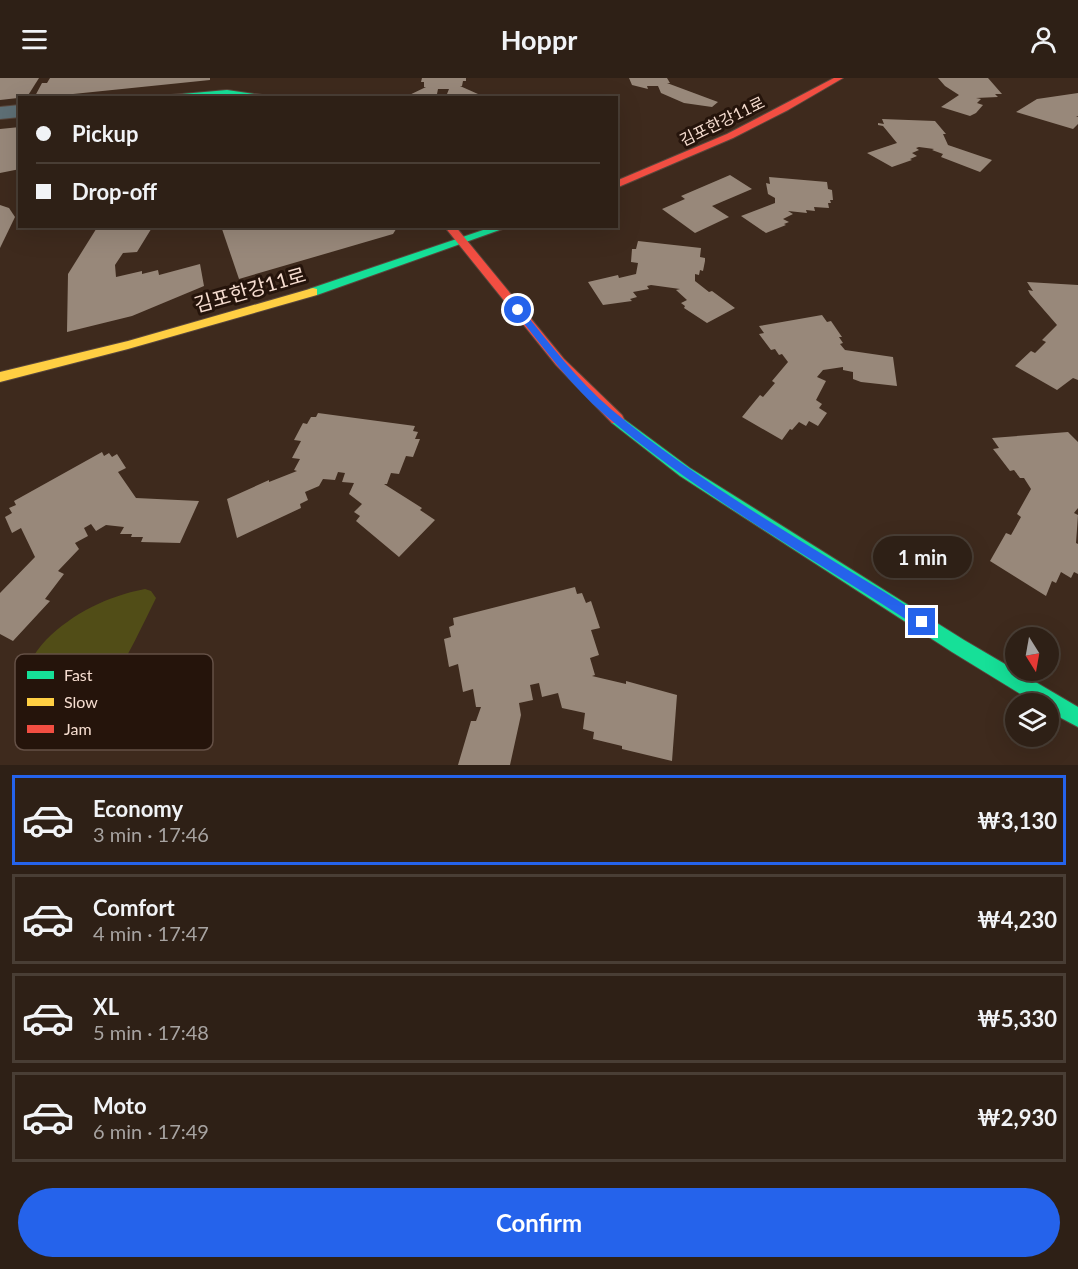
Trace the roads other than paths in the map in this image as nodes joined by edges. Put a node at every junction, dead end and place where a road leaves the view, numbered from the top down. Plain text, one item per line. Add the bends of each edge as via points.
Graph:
1 (839, 78) edge
2 (170, 96) edge
3 (262, 96) edge
4 (18, 111) edge
5 (0, 113) edge
6 (618, 184) edge
7 (451, 228) edge
8 (500, 228) edge
9 (462, 242) junction
10 (0, 377) edge
11 (1078, 718) edge

1 - 6 street, 김포한강11로 via 688,156
2 - 3 street via 227,92
4 - 5 street
7 - 9 street
8 - 9 street, 김포한강11로
9 - 10 street, 김포한강11로 via 285,301
9 - 11 street via 560,362 607,411 685,472

